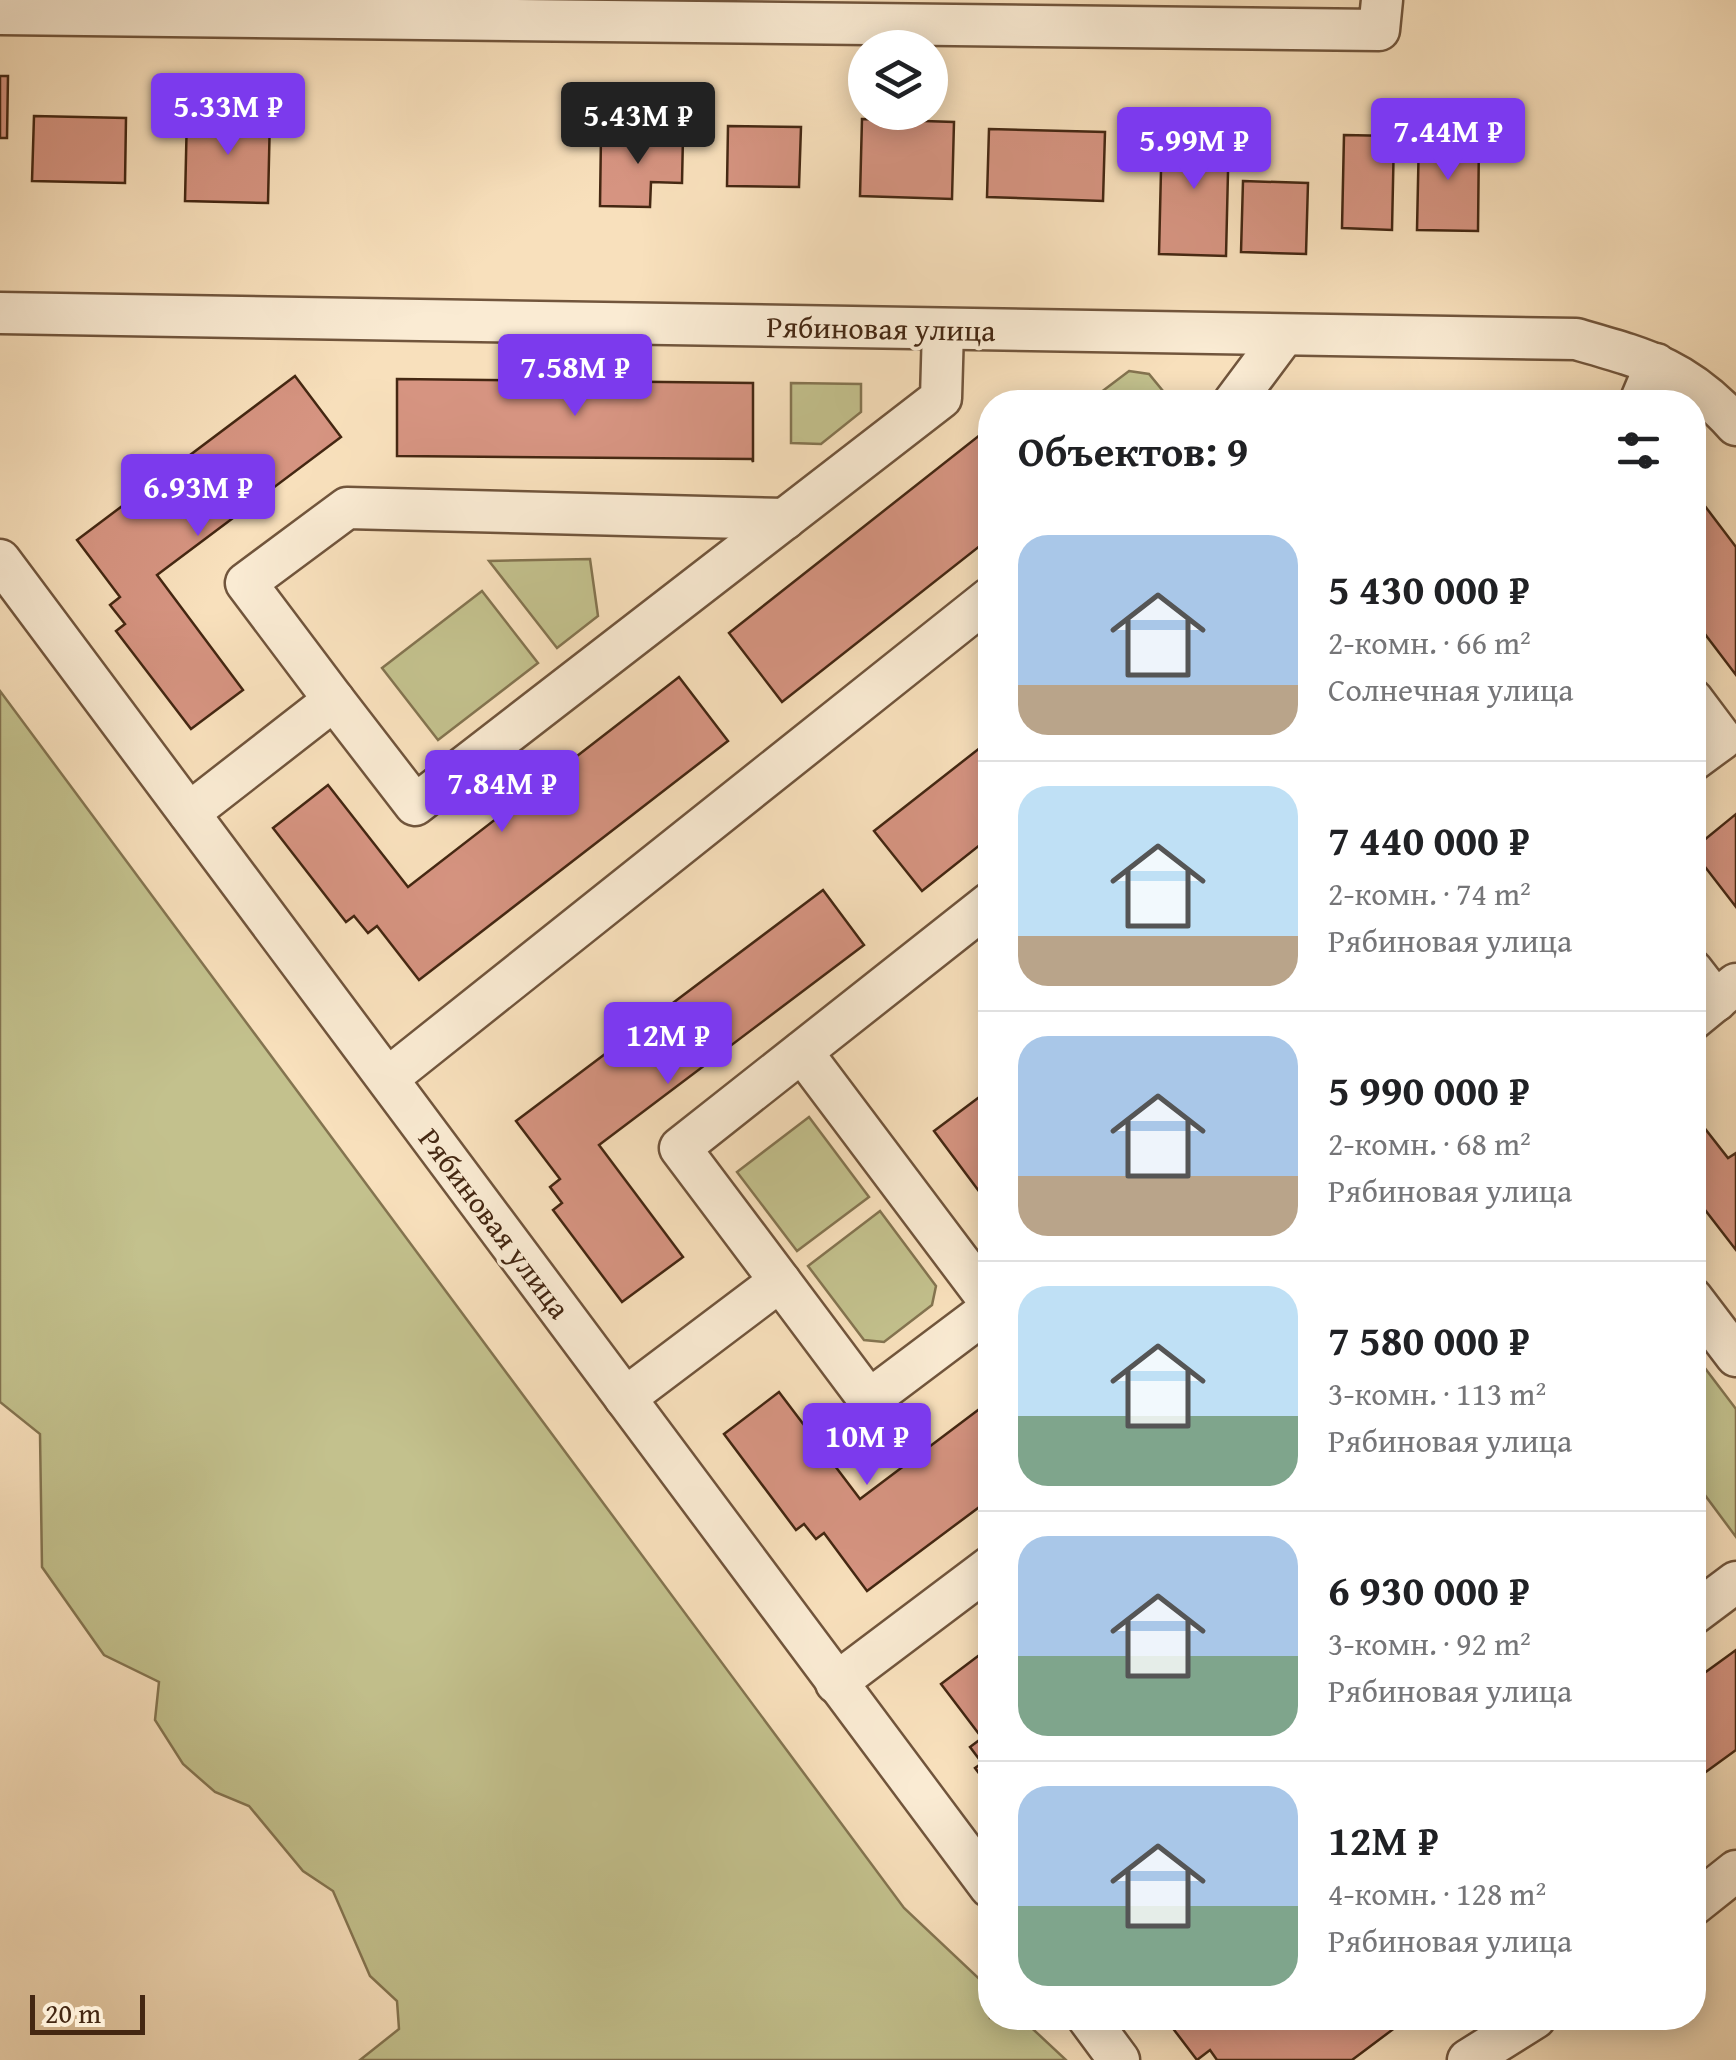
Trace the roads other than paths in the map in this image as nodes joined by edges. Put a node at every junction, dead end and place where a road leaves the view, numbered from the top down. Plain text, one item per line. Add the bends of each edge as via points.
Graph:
1 (458, 10) edge
2 (929, 12) edge
3 (0, 14) edge
4 (1380, 15) edge
5 (0, 313) edge
6 (942, 329) junction
7 (1284, 335) junction
8 (1656, 364) junction
9 (1243, 390) edge
10 (1645, 390) edge
11 (1698, 390) edge
12 (1706, 397) edge
13 (1736, 425) edge
14 (785, 519) junction
15 (0, 560) edge
16 (978, 608) edge
17 (334, 700) junction
18 (1706, 717) edge
19 (1706, 750) edge
20 (189, 813) junction
21 (978, 913) edge
22 (802, 1052) junction
23 (388, 1078) junction
24 (780, 1281) junction
25 (978, 1289) edge
26 (978, 1314) edge
27 (1706, 1316) edge
28 (1736, 1356) edge
29 (625, 1398) junction
30 (978, 1576) edge
31 (1736, 1582) edge
32 (1706, 1604) edge
33 (836, 1683) junction
34 (978, 1871) edge
35 (1736, 1871) edge
36 (1706, 1895) edge
37 (1097, 2030) edge
38 (1517, 2030) edge
39 (1120, 2060) edge
40 (1468, 2060) edge

1 - 2 street
1 - 3 street
2 - 4 street
5 - 6 street, Рябиновая улица
6 - 7 street, Рябиновая улица
6 - 14 street via 942,398
7 - 8 street, Рябиновая улица via 1576,340
7 - 9 street
8 - 10 street
8 - 11 street, Рябиновая улица
12 - 13 street, Рябиновая улица
14 - 17 street via 415,805
14 - 17 street via 347,508 246,584
15 - 20 street, Рябиновая улица
16 - 23 street
17 - 20 street
18 - 19 street via 1722,738
20 - 23 street, Рябиновая улица
21 - 22 street
22 - 24 street via 680,1148
22 - 25 street
23 - 29 street, Рябиновая улица
24 - 26 street via 869,1400
24 - 29 street
27 - 28 street
29 - 33 street, Рябиновая улица
30 - 33 street
31 - 32 street
33 - 34 street, Рябиновая улица
35 - 36 street
37 - 39 street
38 - 40 street

